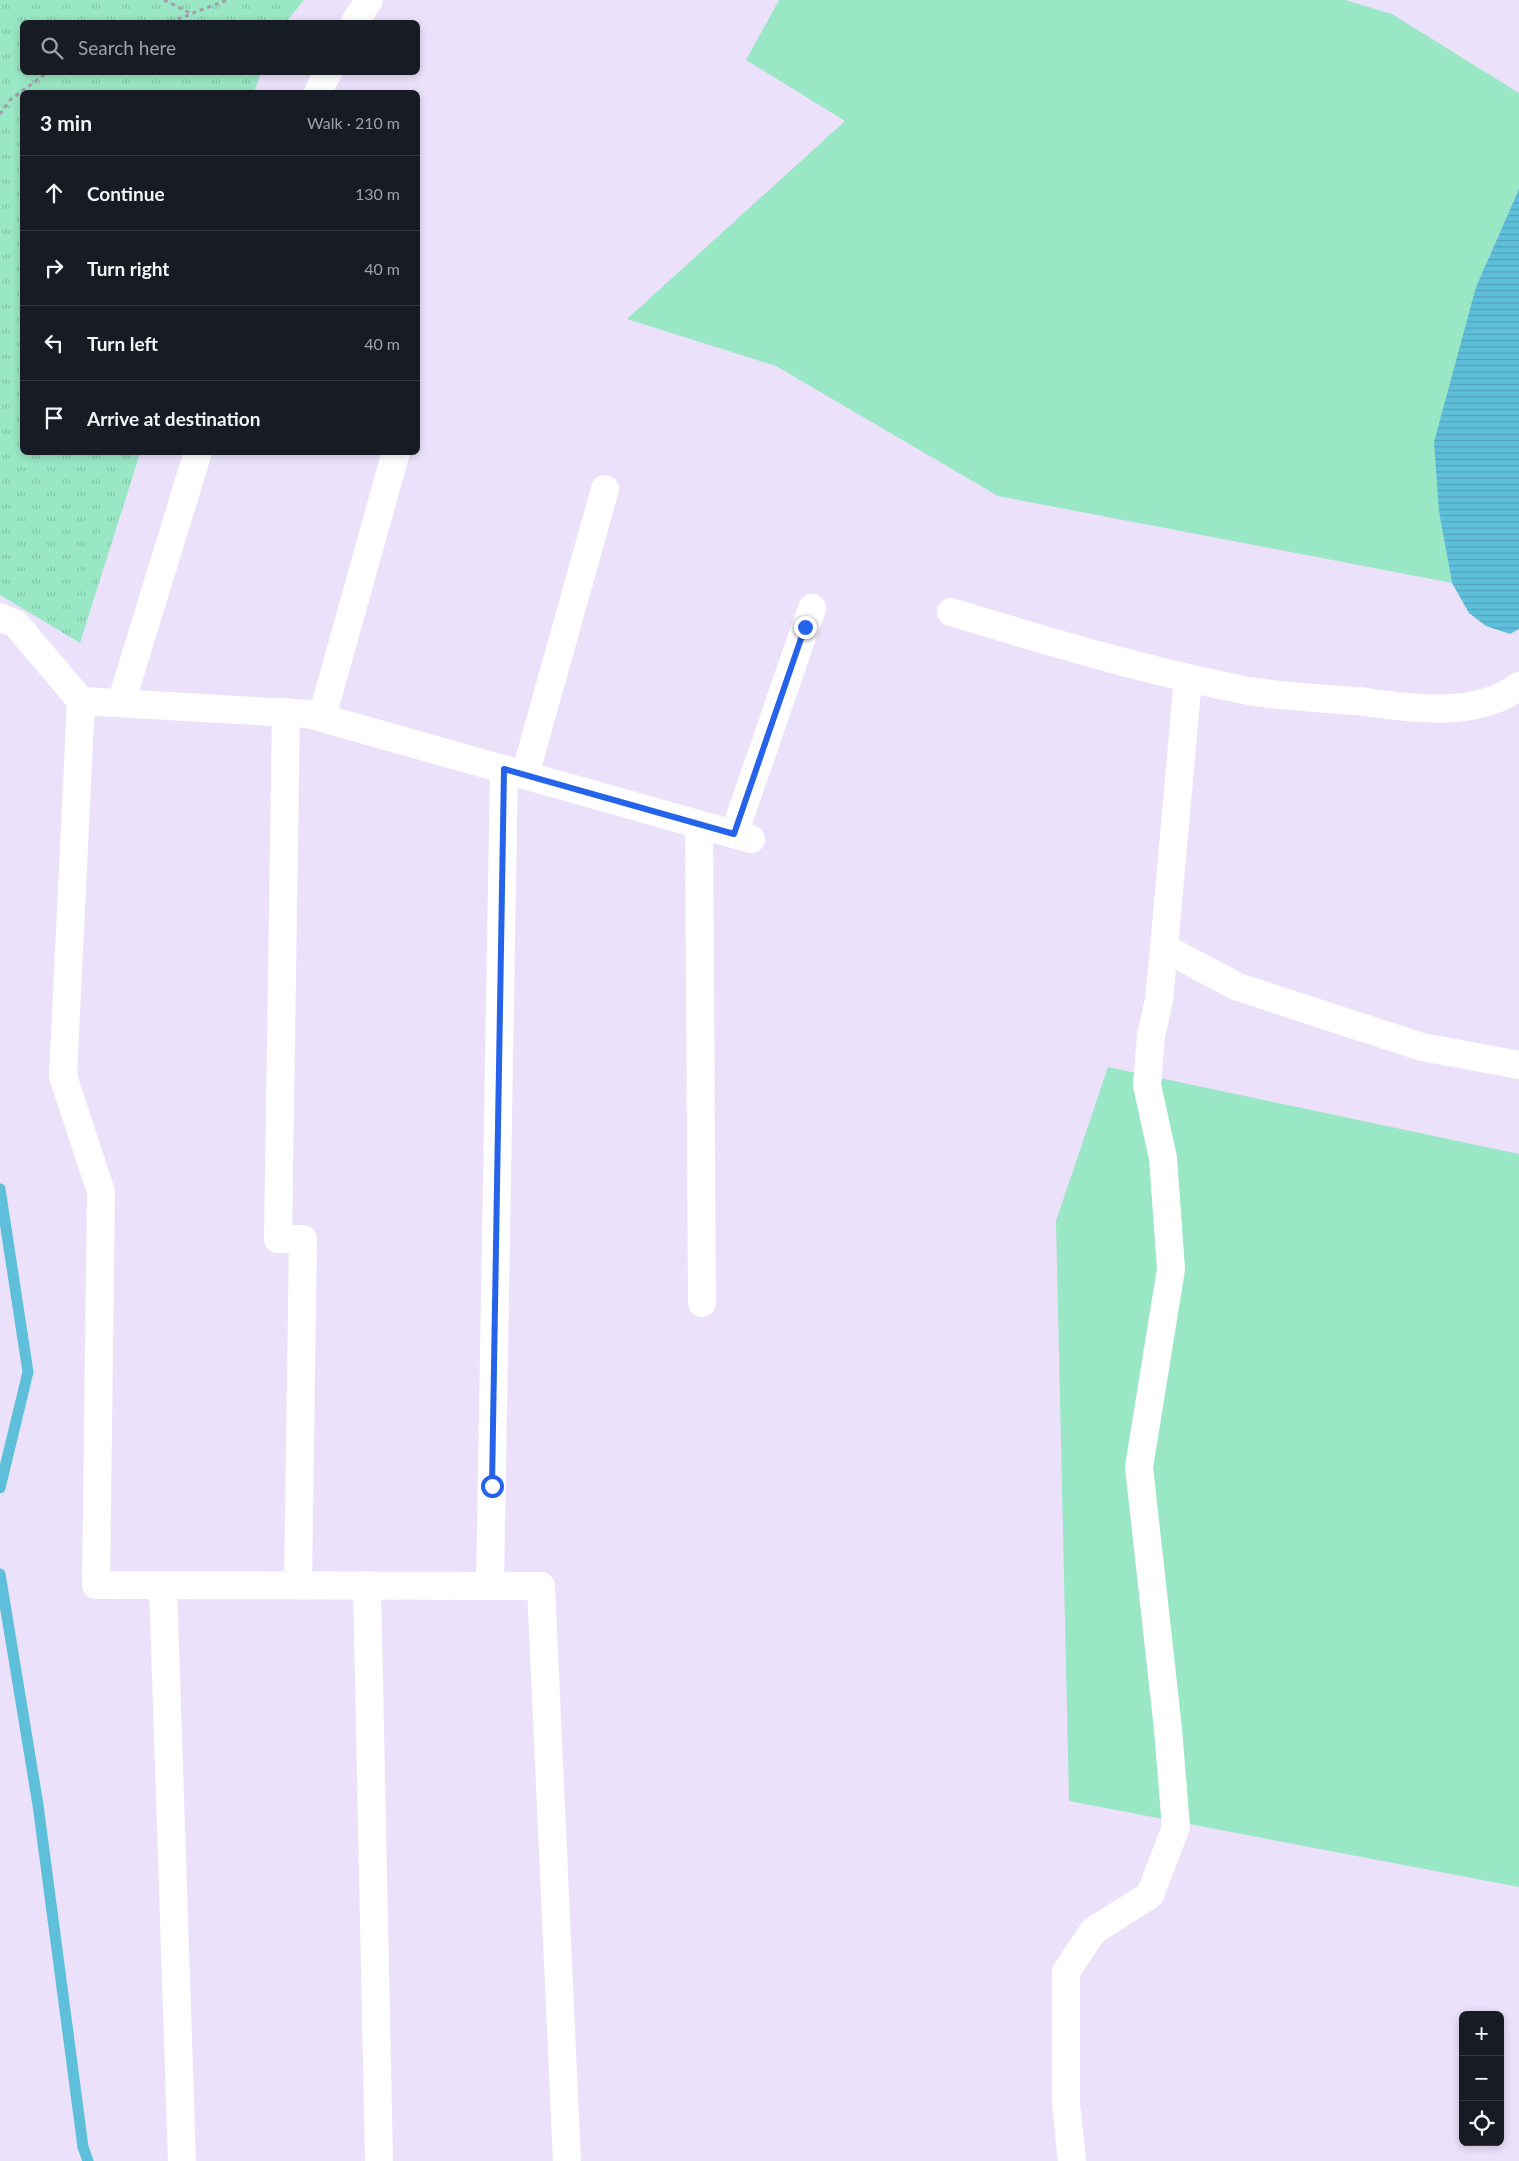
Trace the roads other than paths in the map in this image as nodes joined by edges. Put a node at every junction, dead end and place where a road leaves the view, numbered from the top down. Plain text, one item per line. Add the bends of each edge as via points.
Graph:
1 (369, 0) edge
2 (356, 20) edge
3 (326, 75) edge
4 (319, 90) edge
5 (197, 455) edge
6 (395, 455) edge
7 (605, 489) dead end
8 (812, 608) dead end
9 (951, 612) dead end
10 (0, 617) edge
11 (1188, 678) junction
12 (1519, 686) edge
13 (81, 700) junction
14 (121, 703) junction
15 (286, 712) junction
16 (322, 717) junction
17 (515, 772) junction
18 (699, 825) junction
19 (1164, 948) junction
20 (1519, 1064) edge
21 (702, 1303) dead end
22 (162, 1585) junction
23 (298, 1585) junction
24 (367, 1586) junction
25 (490, 1586) junction
26 (182, 2161) edge
27 (379, 2161) edge
28 (567, 2161) edge
29 (1072, 2161) edge

1 - 2 street
3 - 4 street
5 - 14 street
6 - 16 street
7 - 17 street
8 - 18 street via 742,837
9 - 11 street
10 - 13 street via 16,624
11 - 12 street via 1246,691 1431,709 1475,705
11 - 19 street
13 - 14 street
13 - 22 street via 63,1076 101,1192 96,1585
14 - 15 street
15 - 16 street
15 - 23 street via 278,1240 303,1240
16 - 17 street
17 - 18 street
17 - 25 street
18 - 21 street
19 - 20 street via 1238,987 1422,1047
19 - 29 street via 1147,1086 1163,1158 1171,1269 1139,1466 1176,1827 1150,1895 1093,1931 1066,1972 1066,2104
22 - 23 street
22 - 26 street
23 - 24 street
24 - 25 street
24 - 27 street
25 - 28 street via 541,1586

